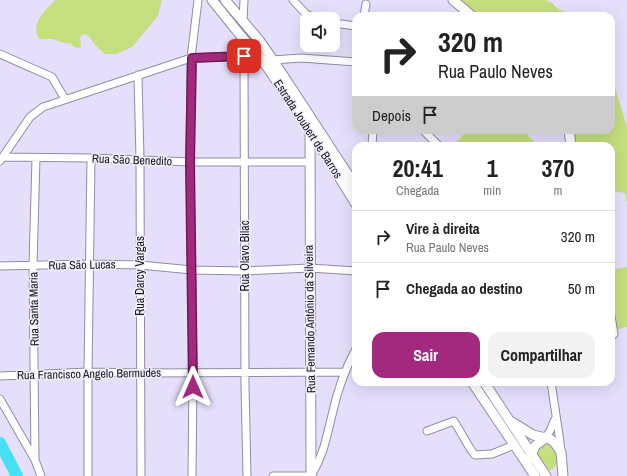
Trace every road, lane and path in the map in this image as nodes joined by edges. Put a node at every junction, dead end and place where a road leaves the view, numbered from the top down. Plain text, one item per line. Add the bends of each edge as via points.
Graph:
1 (198, 0) edge
2 (212, 0) edge
3 (225, 0) edge
4 (244, 0) edge
5 (293, 0) edge
6 (453, 0) edge
7 (366, 4) dead end
8 (304, 12) edge
9 (365, 12) edge
10 (467, 12) edge
11 (243, 21) junction
12 (340, 24) edge
13 (352, 25) edge
14 (241, 36) junction
15 (0, 54) edge
16 (244, 56) junction
17 (192, 58) junction
18 (273, 60) junction
19 (352, 62) edge
20 (138, 75) junction
21 (65, 99) junction
22 (310, 130) junction
23 (427, 134) edge
24 (434, 140) edge
25 (327, 149) junction
26 (36, 158) junction
27 (91, 158) junction
28 (1, 159) edge
29 (140, 159) junction
30 (190, 162) junction
31 (244, 162) junction
32 (309, 162) junction
33 (352, 182) edge
34 (352, 196) edge
35 (89, 264) junction
36 (140, 265) junction
37 (0, 266) edge
38 (33, 266) junction
39 (310, 268) junction
40 (192, 270) junction
41 (245, 271) junction
42 (352, 271) edge
43 (352, 357) edge
44 (88, 372) junction
45 (193, 372) junction
46 (246, 372) junction
47 (345, 372) junction
48 (141, 373) junction
49 (311, 373) junction
50 (34, 374) junction
51 (0, 376) edge
52 (475, 386) edge
53 (487, 386) edge
54 (552, 386) edge
55 (0, 399) edge
56 (556, 415) junction
57 (508, 419) junction
58 (427, 431) dead end
59 (544, 439) junction
60 (514, 445) junction
61 (561, 452) junction
62 (531, 454) junction
63 (35, 460) junction
64 (529, 468) junction
65 (41, 476) edge
66 (88, 476) edge
67 (140, 476) edge
68 (192, 476) edge
69 (247, 476) edge
70 (273, 476) edge
71 (311, 476) edge
72 (535, 476) edge
73 (546, 476) edge
74 (563, 476) edge

1 - 17 street
2 - 14 main road, Estrada Joubert de Barros
3 - 11 main road, Estrada Joubert de Barros
4 - 11 street
5 - 8 street
6 - 10 main road
7 - 9 street
11 - 18 main road, Estrada Joubert de Barros
12 - 13 street
14 - 16 street, Rua Olavo Bilac
14 - 22 main road, Estrada Joubert de Barros via 263,61
15 - 21 street via 52,77
16 - 17 street
16 - 31 street, Rua Olavo Bilac
17 - 20 street
17 - 30 street
18 - 19 street via 301,58
18 - 25 main road, Estrada Joubert de Barros
20 - 21 street
20 - 29 street, Rua Darcy Vargas
21 - 28 street via 36,111 24,124
22 - 25 main road, Estrada Joubert de Barros
22 - 32 main road, Rua Fernando Antônio da Silveira
23 - 24 street
25 - 32 main road via 315,155
25 - 33 main road, Estrada Joubert de Barros
25 - 34 main road, Estrada Joubert de Barros
26 - 27 street, Rua São Benedito
26 - 28 street, Rua São Benedito
26 - 38 street, Rua Santa Maria
27 - 29 street, Rua São Benedito
27 - 35 street
29 - 30 street, Rua São Benedito
29 - 36 street, Rua Darcy Vargas
30 - 31 street, Rua São Benedito
30 - 40 street
31 - 32 street, Rua São Benedito
31 - 41 street, Rua Olavo Bilac
32 - 39 main road, Rua Fernando Antônio da Silveira
35 - 36 street, Rua São Lucas
35 - 38 street, Rua São Lucas
35 - 44 street
36 - 40 street, Rua São Lucas
36 - 48 street, Rua Darcy Vargas
37 - 38 street, Rua São Lucas
38 - 50 street, Rua Santa Maria
39 - 41 street, Rua São Lucas
39 - 42 street, Rua São Lucas
39 - 49 main road, Rua Fernando Antônio da Silveira
40 - 41 street, Rua São Lucas
40 - 45 street
41 - 46 street, Rua Olavo Bilac
43 - 47 street
44 - 48 street, Rua Francisco Angelo Bermudes
44 - 50 street, Rua Francisco Angelo Bermudes
44 - 66 street
45 - 46 street, Rua Francisco Angelo Bermudes
45 - 48 street, Rua Francisco Angelo Bermudes
45 - 68 street
46 - 49 street, Rua Francisco Angelo Bermudes
46 - 69 street, Rua Olavo Bilac
47 - 49 street, Rua Francisco Angelo Bermudes
47 - 71 street via 323,452
48 - 67 street, Rua Darcy Vargas
49 - 71 main road, Rua Fernando Antônio da Silveira
50 - 51 street, Rua Francisco Angelo Bermudes
50 - 63 street, Rua Santa Maria
52 - 60 main road
53 - 57 main road
54 - 56 street
55 - 63 street
56 - 59 street via 553,427
56 - 61 street
57 - 59 main road via 527,432
57 - 62 main road
58 - 60 street via 454,421 475,455 487,455
59 - 61 main road via 550,439
59 - 62 main road via 535,446
60 - 64 main road
61 - 74 main road
62 - 64 main road
62 - 73 main road
63 - 65 street
64 - 72 main road
70 - 71 street

